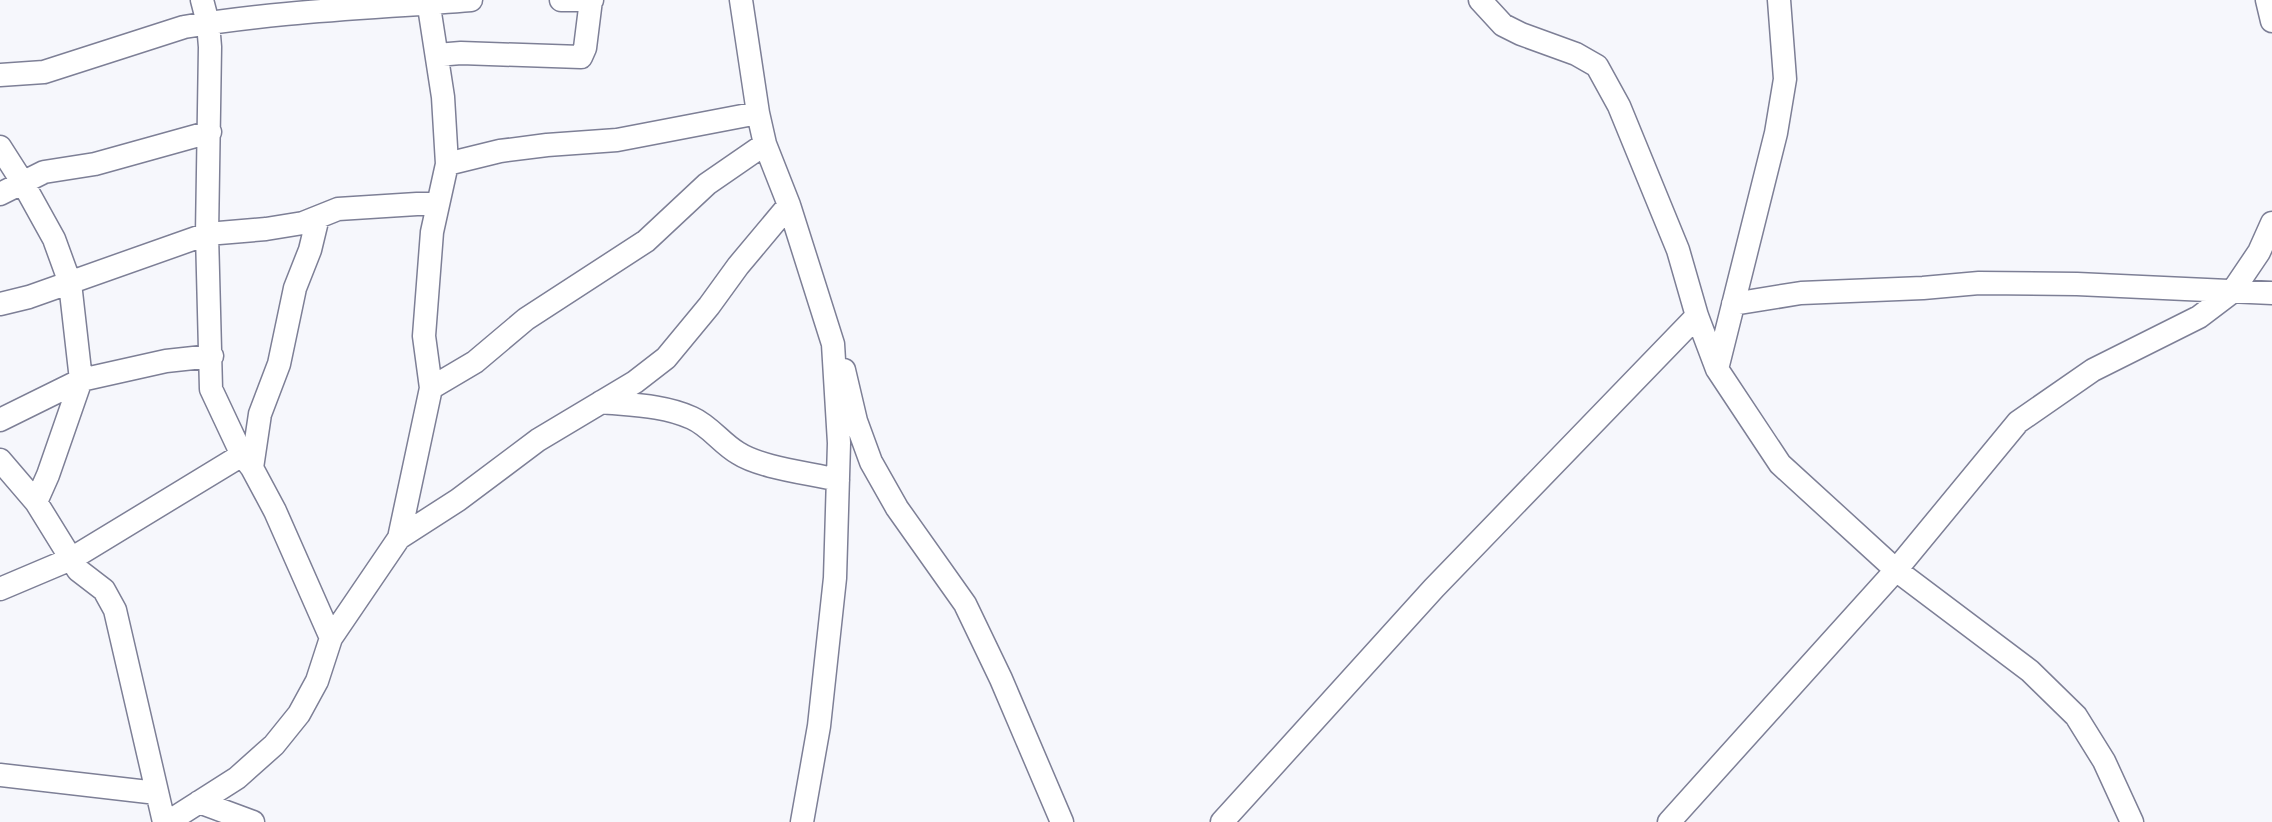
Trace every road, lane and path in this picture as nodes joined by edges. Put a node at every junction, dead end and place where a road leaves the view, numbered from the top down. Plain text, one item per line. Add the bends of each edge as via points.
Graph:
1 (202, 0) edge
2 (471, 0) edge
3 (562, 0) edge
4 (591, 0) edge
5 (741, 0) edge
6 (1480, 0) edge
7 (1779, 0) edge
8 (2267, 0) edge
9 (428, 2) edge
10 (2272, 21) edge
11 (208, 23) junction
12 (437, 55) junction
13 (0, 75) edge
14 (758, 113) junction
15 (210, 132) junction
16 (765, 144) junction
17 (0, 147) edge
18 (447, 164) junction
19 (23, 183) junction
20 (0, 194) edge
21 (438, 204) junction
22 (788, 205) junction
23 (318, 217) junction
24 (2272, 223) edge
25 (208, 234) junction
26 (70, 283) junction
27 (2232, 292) junction
28 (2272, 294) edge
29 (0, 304) edge
30 (1733, 304) junction
31 (1697, 316) junction
32 (833, 344) junction
33 (212, 356) junction
34 (1717, 370) junction
35 (81, 380) junction
36 (431, 388) junction
37 (601, 402) junction
38 (0, 420) edge
39 (0, 460) edge
40 (247, 461) junction
41 (838, 480) junction
42 (36, 502) junction
43 (399, 538) junction
44 (71, 559) junction
45 (1896, 570) junction
46 (0, 589) edge
47 (331, 638) junction
48 (0, 775) edge
49 (157, 794) junction
50 (200, 802) junction
51 (1682, 814) edge
52 (164, 822) edge
53 (168, 822) edge
54 (253, 822) edge
55 (802, 822) edge
56 (1062, 822) edge
57 (1222, 822) edge
58 (1669, 822) edge
59 (2132, 822) edge

1 - 11 street
2 - 9 street
3 - 4 street
4 - 12 street via 585,48 581,56
5 - 14 street
6 - 31 street via 1503,25 1576,54 1597,66 1619,106 1678,250
7 - 30 street via 1784,88 1776,133
8 - 10 street
9 - 11 street
9 - 12 street
11 - 13 street via 184,27 44,72
11 - 15 street
12 - 18 street
14 - 16 street
14 - 18 street via 617,140 500,151
15 - 19 street via 95,164 44,172
15 - 25 street
16 - 22 street
16 - 36 street via 707,184 646,241 526,319 476,362
17 - 19 street
18 - 21 street
19 - 20 street
19 - 26 street via 54,239
21 - 23 street via 338,209
21 - 36 street via 432,232 424,336
22 - 32 street
22 - 37 street via 666,358
23 - 25 street via 266,230
23 - 40 street via 310,250 295,288 279,364
24 - 27 street via 2259,252
25 - 26 street
25 - 33 street
26 - 29 street
26 - 35 street
27 - 28 street
27 - 30 street via 2077,284 1978,283 1801,293
27 - 45 street via 2199,317 2093,370 2018,422
30 - 34 street
31 - 34 street
31 - 57 street via 1434,588
32 - 41 street
32 - 56 street via 848,378 856,421 871,462 897,508 965,604 1002,679
33 - 35 street via 166,361
33 - 40 street via 211,389
34 - 45 street via 1780,464
35 - 38 street
35 - 42 street
36 - 43 street
37 - 41 street via 669,410 692,418 738,453 758,462
37 - 43 street via 538,440 458,500
39 - 42 street
40 - 44 street
40 - 47 street via 275,511
41 - 55 street via 835,578 828,655
42 - 44 street
43 - 47 street
44 - 46 street
44 - 49 street via 78,570 104,590 115,610
45 - 51 street
45 - 59 street via 2030,671 2076,716 2104,760
47 - 50 street via 316,681 299,714 281,737 237,778
48 - 49 street
49 - 52 street
50 - 53 street
50 - 54 street
51 - 58 street

